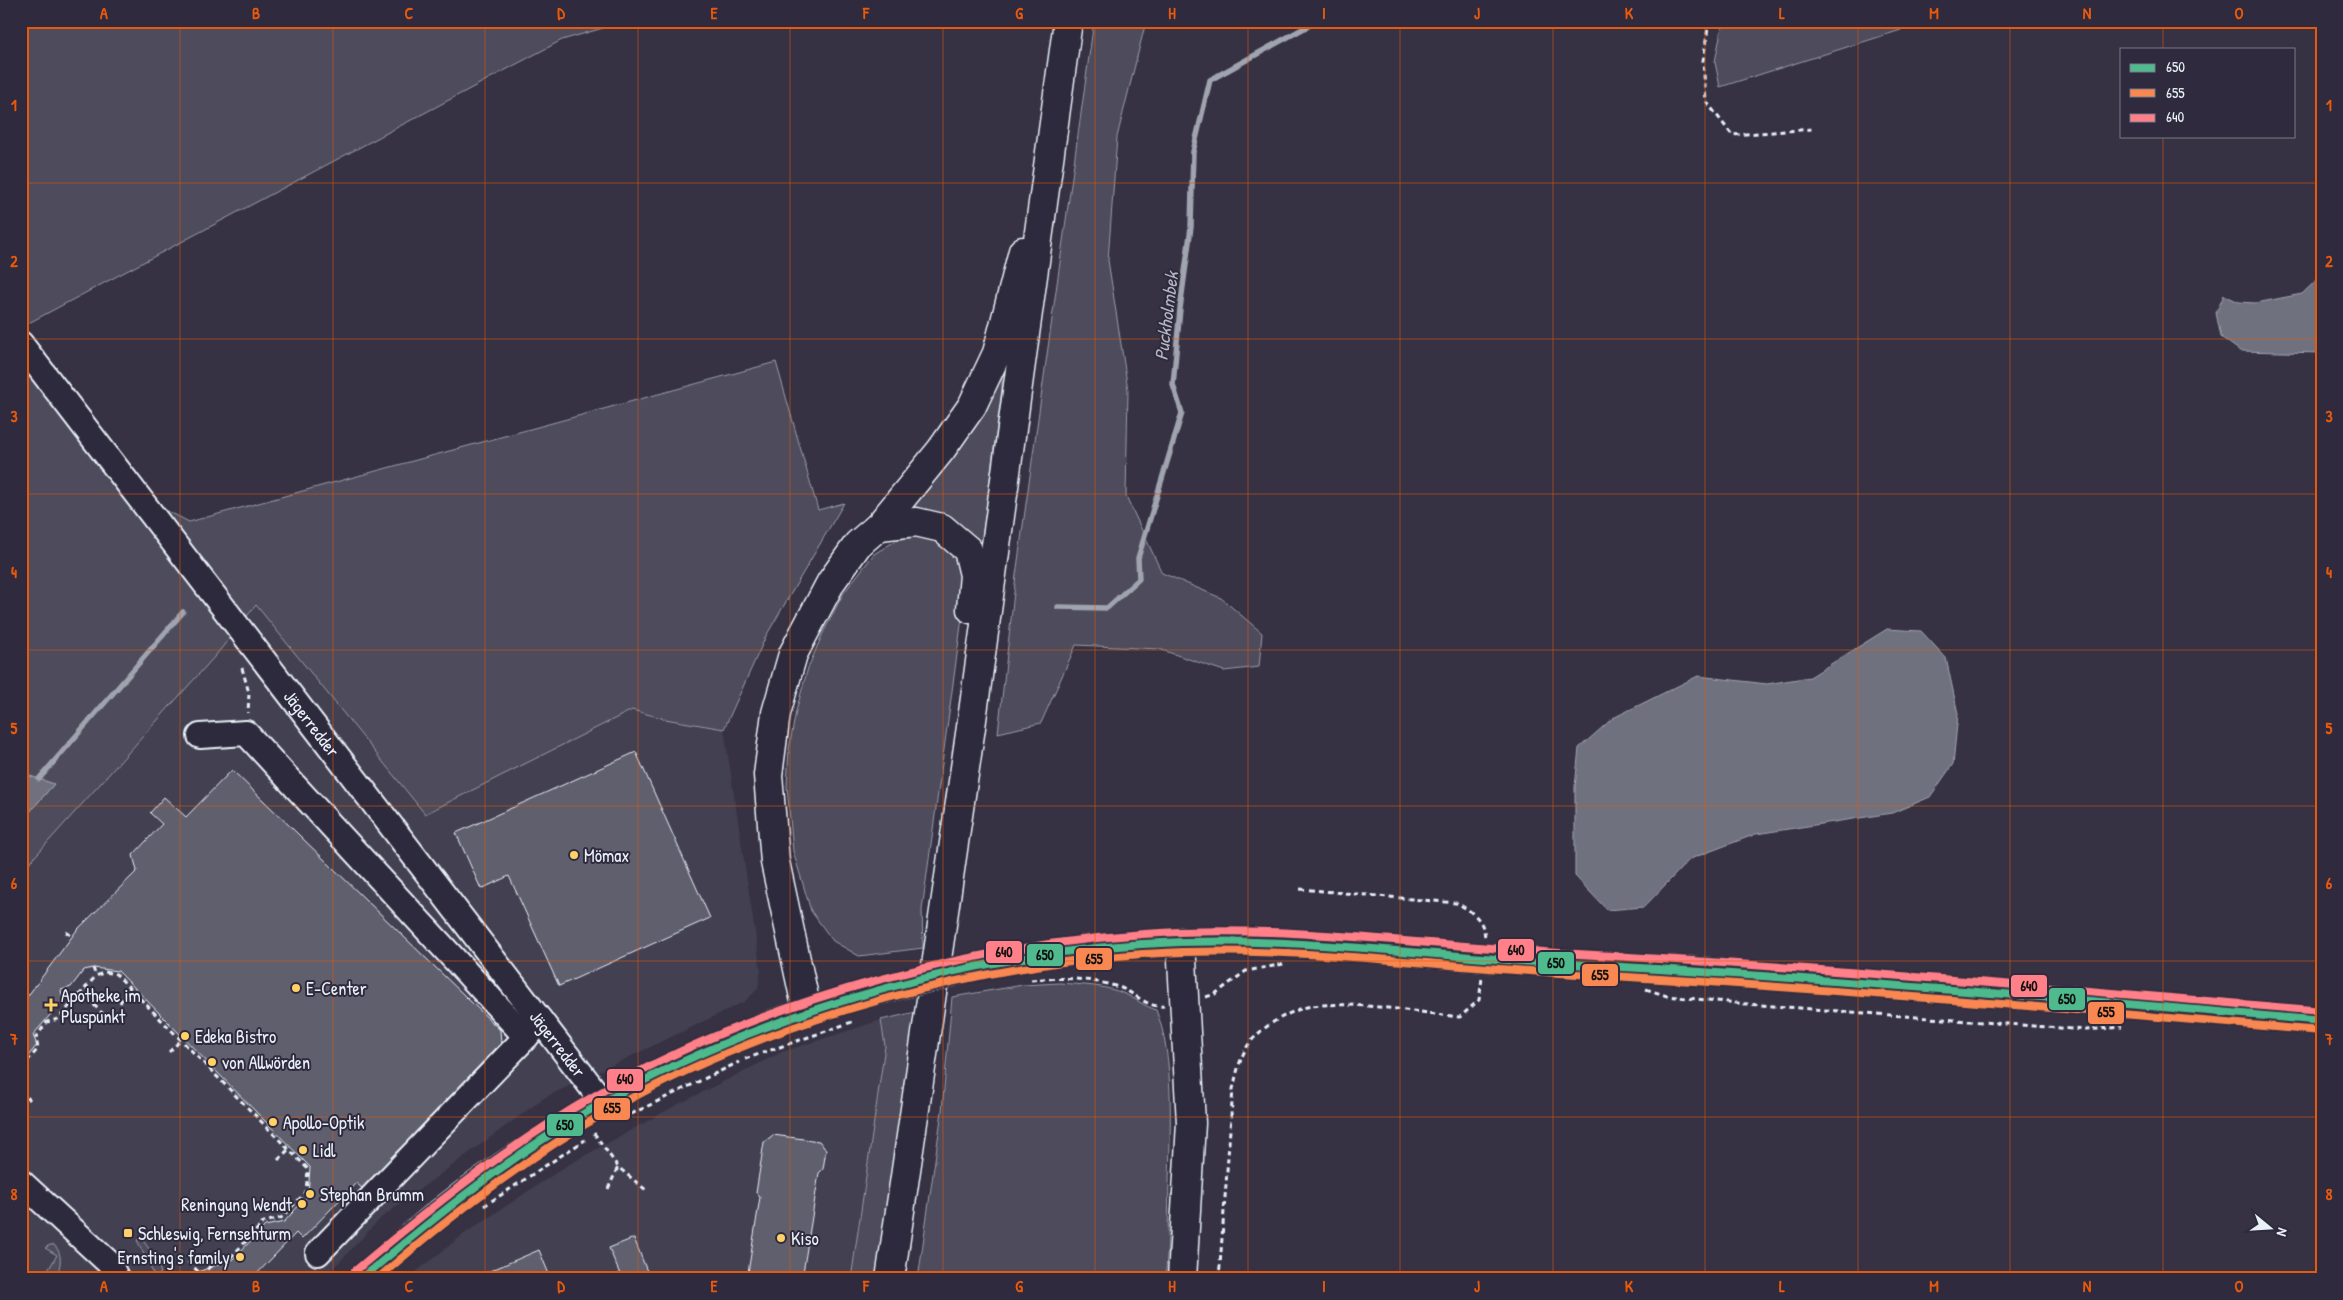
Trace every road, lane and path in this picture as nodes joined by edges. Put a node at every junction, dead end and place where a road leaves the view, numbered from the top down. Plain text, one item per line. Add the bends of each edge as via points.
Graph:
1 (1068, 21) edge
2 (1709, 21) edge
3 (1813, 130) dead end
4 (1042, 215) junction
5 (21, 344) edge
6 (879, 526) junction
7 (971, 727) junction
8 (200, 736) dead end
9 (1300, 889) dead end
10 (66, 932) dead end
11 (72, 936) dead end
12 (1181, 942) junction
13 (1291, 965) dead end
14 (93, 968) dead end
15 (1480, 969) junction
16 (96, 976) junction
17 (1022, 982) dead end
18 (128, 986) junction
19 (1641, 988) dead end
20 (81, 992) junction
21 (120, 1002) dead end
22 (1184, 1003) junction
23 (807, 1011) junction
24 (106, 1017) dead end
25 (855, 1021) dead end
26 (2322, 1021) edge
27 (2131, 1026) dead end
28 (533, 1028) junction
29 (181, 1040) junction
30 (169, 1052) dead end
31 (21, 1068) edge
32 (21, 1091) edge
33 (30, 1100) dead end
34 (609, 1112) junction
35 (601, 1130) dead end
36 (594, 1133) junction
37 (289, 1149) junction
38 (278, 1160) dead end
39 (618, 1167) junction
40 (21, 1182) edge
41 (608, 1189) dead end
42 (646, 1190) dead end
43 (480, 1209) dead end
44 (895, 1246) junction
45 (318, 1253) dead end
46 (185, 1259) dead end
47 (107, 1274) edge
48 (361, 1279) edge
49 (890, 1279) edge
50 (902, 1279) edge
51 (1182, 1279) edge
52 (1219, 1279) edge

1 - 4 main road
2 - 3 path via 1703,61 1706,102 1732,135
4 - 6 main road via 1020,257 997,353 972,406
4 - 7 main road
5 - 28 street, Jägerredder
6 - 7 main road via 916,522 942,528 968,550 974,575 964,697
6 - 23 main road via 858,544 830,582 793,654 776,713 768,775 775,862
7 - 44 main road
8 - 28 street via 246,733
9 - 15 path via 1456,903 1472,910 1482,924 1485,936
10 - 11 path
12 - 15 street via 1277,941 1430,953
12 - 22 main road
12 - 23 street, bridge via 1086,948 986,965
13 - 22 path via 1281,964 1246,972 1215,994
14 - 16 path
15 - 26 street via 1699,970
15 - 52 path via 1479,1000 1460,1017 1343,1004 1302,1008 1279,1019 1254,1038 1240,1062 1233,1090
16 - 18 path via 105,972 116,974
16 - 20 path
17 - 22 path via 1060,976 1117,986 1154,1007
18 - 21 path
18 - 29 path
19 - 27 path via 1667,996 1795,1008 2086,1030
20 - 24 path
20 - 31 path via 58,1019 47,1022 36,1037 38,1049
22 - 51 main road via 1191,1123
23 - 34 street via 756,1029 685,1061
25 - 34 path
28 - 34 street, Jägerredder
28 - 45 street
29 - 30 path
29 - 37 path
32 - 33 path
34 - 48 street via 485,1179 442,1210
35 - 36 path
36 - 39 path
36 - 43 path
37 - 38 path
37 - 46 path via 308,1169 306,1192 281,1218 264,1222 231,1257 212,1264 202,1275
39 - 41 path
39 - 42 path
40 - 47 street
44 - 49 main road
44 - 50 main road

